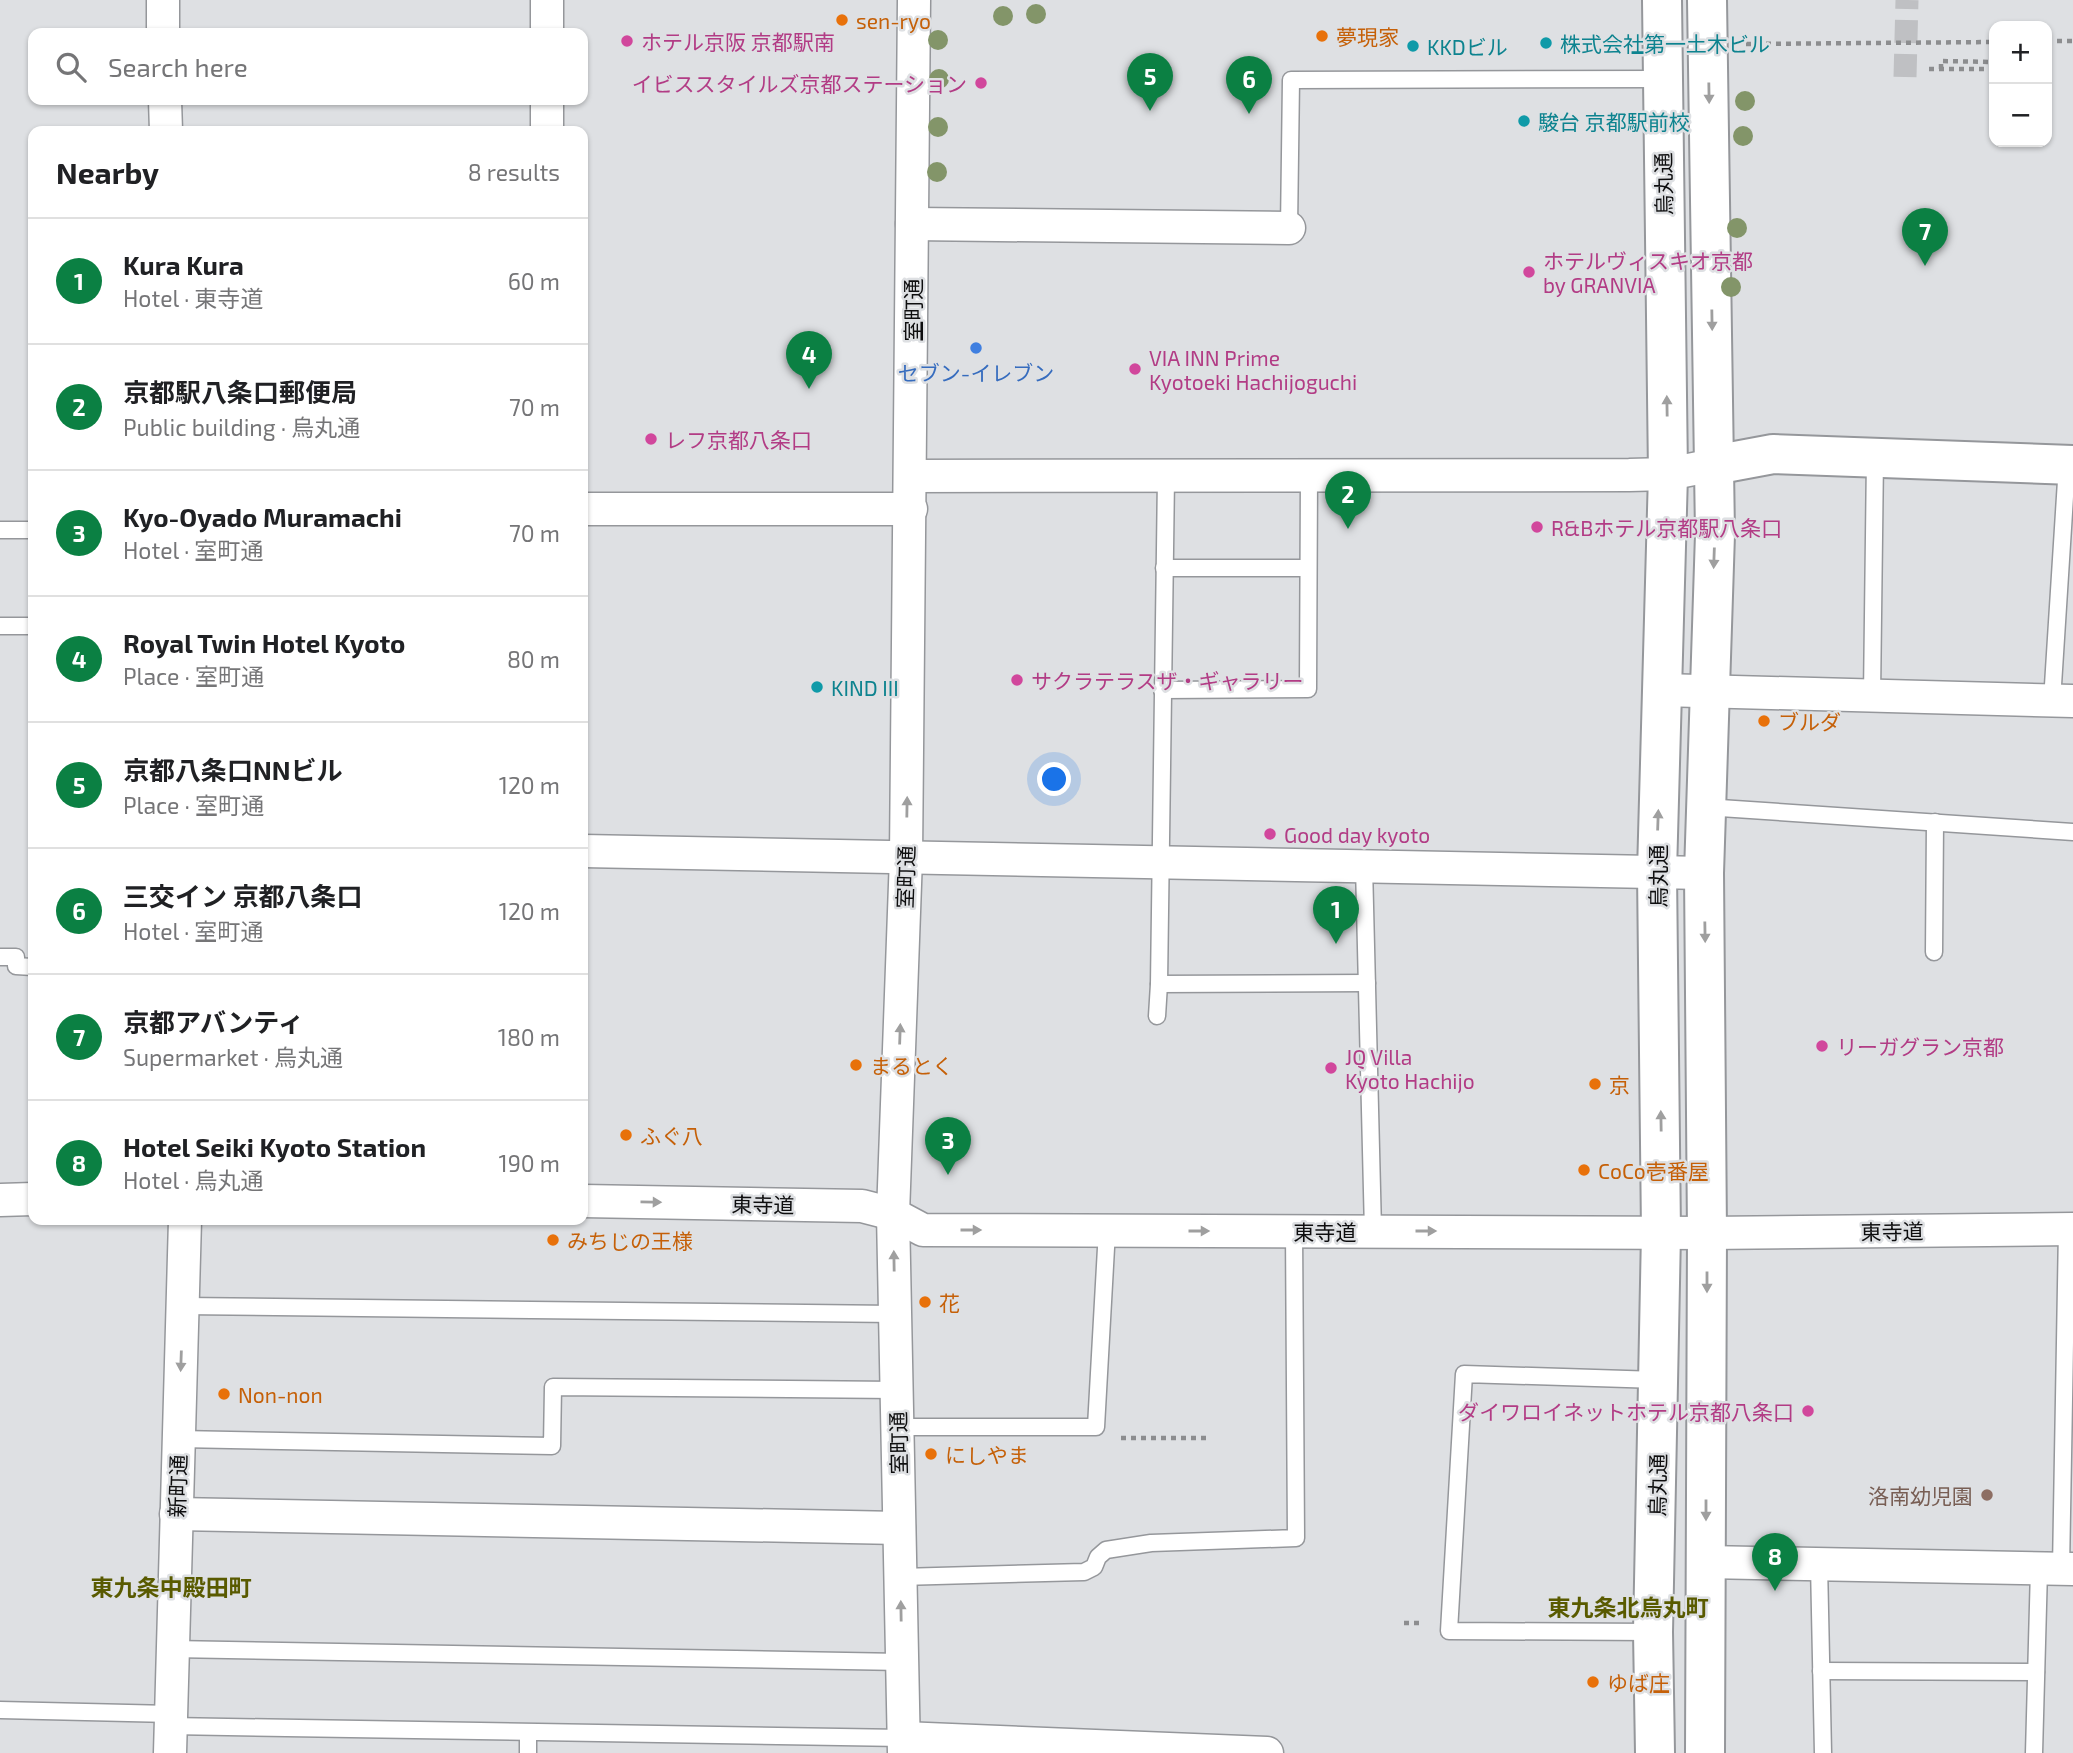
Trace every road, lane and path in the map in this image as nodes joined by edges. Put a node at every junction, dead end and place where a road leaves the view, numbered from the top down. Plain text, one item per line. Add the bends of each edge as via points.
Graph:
1 (163, 0) edge
2 (547, 0) edge
3 (914, 0) edge
4 (1662, 0) edge
5 (1707, 0) edge
6 (163, 28) edge
7 (547, 28) edge
8 (2052, 41) edge
9 (2073, 41) edge
10 (1989, 42) edge
11 (1745, 44) dead end
12 (1989, 62) edge
13 (1929, 69) dead end
14 (1941, 69) junction
15 (1989, 69) edge
16 (1662, 79) junction
17 (165, 105) edge
18 (547, 105) edge
19 (166, 126) edge
20 (547, 126) edge
21 (912, 224) junction
22 (1289, 228) joint
23 (1875, 457) junction
24 (1714, 465) junction
25 (2070, 465) edge
26 (1668, 474) junction
27 (911, 476) junction
28 (1309, 476) junction
29 (1166, 477) junction
30 (588, 509) edge
31 (911, 509) junction
32 (0, 530) edge
33 (28, 530) edge
34 (1164, 568) junction
35 (1308, 568) junction
36 (0, 626) edge
37 (28, 626) edge
38 (1162, 690) junction
39 (1662, 690) junction
40 (1709, 691) junction
41 (1872, 696) junction
42 (2063, 701) edge
43 (1705, 807) junction
44 (1934, 822) junction
45 (2073, 832) edge
46 (588, 851) edge
47 (906, 857) junction
48 (1159, 862) junction
49 (1364, 866) junction
50 (1657, 872) junction
51 (1704, 873) junction
52 (1934, 952) dead end
53 (0, 957) edge
54 (28, 967) edge
55 (1367, 983) junction
56 (1159, 984) junction
57 (1157, 1016) dead end
58 (28, 1199) edge
59 (0, 1200) edge
60 (588, 1201) edge
61 (893, 1214) junction
62 (185, 1225) edge
63 (2070, 1229) edge
64 (1107, 1230) junction
65 (1294, 1231) junction
66 (1373, 1231) junction
67 (1661, 1233) junction
68 (1707, 1233) junction
69 (182, 1306) junction
70 (895, 1314) junction
71 (1659, 1380) junction
72 (897, 1390) junction
73 (897, 1427) junction
74 (1096, 1427) junction
75 (1209, 1438) dead end
76 (179, 1439) junction
77 (176, 1514) junction
78 (899, 1528) junction
79 (1706, 1562) junction
80 (1818, 1564) junction
81 (2058, 1569) edge
82 (900, 1577) junction
83 (1653, 1632) junction
84 (173, 1649) junction
85 (902, 1662) junction
86 (1821, 1671) junction
87 (2036, 1672) junction
88 (0, 1710) edge
89 (170, 1731) edge
90 (528, 1733) junction
91 (903, 1745) edge
92 (1133, 1750) edge
93 (528, 1753) edge
94 (1267, 1753) edge
95 (1655, 1753) edge
96 (1705, 1753) edge
97 (1824, 1753) edge
98 (2034, 1753) edge

1 - 6 street
2 - 7 street
3 - 21 street, 室町通
4 - 16 street, 烏丸通
5 -> 24 street
8 - 9 path
10 - 11 path
12 - 14 path via 1941,61
13 - 14 path
14 - 15 path
16 - 22 lane via 1291,80
26 -> 16 street, 烏丸通
17 - 19 street
18 - 20 street
21 - 22 street
21 - 27 street, 室町通
23 - 24 street via 1773,454
23 - 25 street
23 - 41 lane
24 - 26 street
24 -> 40 street
25 - 42 lane
26 - 28 street
26 - 39 street, 烏丸通
27 - 29 street
27 - 31 street, 室町通
28 - 29 street
28 - 35 lane
29 - 34 lane
30 - 31 street
47 -> 31 street, 室町通
32 - 33 lane
34 - 35 lane
34 - 38 lane
35 - 38 lane via 1308,689
36 - 37 lane
38 - 48 lane
39 - 40 street
50 -> 39 street, 烏丸通
40 - 41 street
40 - 43 street
41 - 42 street
43 - 44 lane
43 - 51 street
44 - 45 lane
44 - 52 lane
46 - 47 street
47 - 48 street
61 -> 47 street, 室町通
48 - 49 street
48 - 56 lane
49 - 50 street
49 - 55 lane
50 - 51 street
67 -> 50 street, 烏丸通
51 -> 68 street
53 - 54 lane via 16,957 16,967
55 - 56 lane
55 - 66 lane
56 - 57 lane
58 - 59 street
60 -> 61 street, 東寺道 via 862,1206
61 -> 64 street, 東寺道 via 923,1230
70 -> 61 street, 室町通
62 - 69 street, 新町通
63 - 68 street, 東寺道
63 - 81 lane
64 -> 65 street, 東寺道
64 - 74 lane
65 - 66 street, 東寺道
65 - 82 lane via 1296,1538 1151,1543 1106,1550 1094,1567 1084,1572
66 -> 67 street, 東寺道
67 - 68 street, 東寺道
67 - 71 street, 烏丸通
68 -> 79 street
69 - 70 lane
69 -> 76 street, 新町通
70 - 72 street, 室町通
71 - 83 street, 烏丸通
71 - 83 lane via 1464,1374 1448,1631
72 - 73 street, 室町通
72 - 76 lane via 553,1387 552,1446
73 - 74 lane
73 - 78 street, 室町通
74 - 75 path via 1095,1438
76 - 77 street, 新町通
77 - 78 street
77 - 84 street, 新町通
78 - 82 street, 室町通
79 - 80 street
79 - 96 street
80 - 81 street
80 - 86 lane
81 - 87 lane
85 -> 82 street, 室町通
83 - 95 street, 烏丸通
84 - 85 lane
84 - 89 street, 新町通
85 - 91 street, 室町通
86 - 87 lane
86 - 97 lane
87 - 98 lane
88 - 89 lane
89 - 90 lane
90 - 91 lane
90 - 93 lane
91 - 92 street
92 - 94 street

